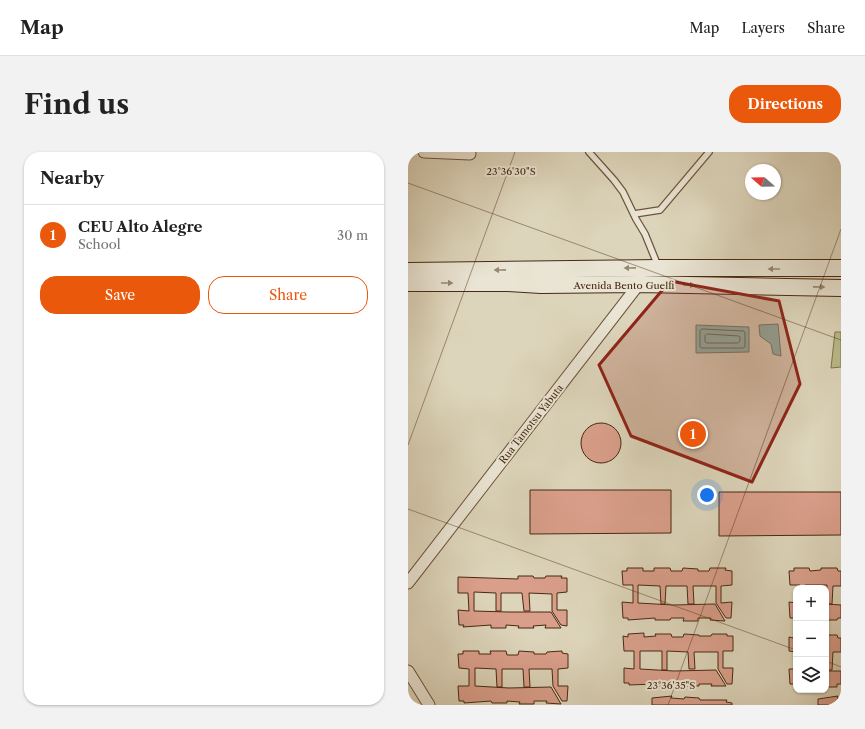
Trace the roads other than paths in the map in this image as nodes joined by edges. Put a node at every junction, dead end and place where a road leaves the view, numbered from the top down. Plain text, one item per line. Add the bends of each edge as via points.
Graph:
1 (424, 152) edge
2 (589, 152) edge
3 (709, 152) edge
4 (470, 154) dead end
5 (634, 214) junction
6 (659, 268) junction
7 (841, 268) edge
8 (408, 271) edge
9 (408, 283) edge
10 (639, 284) junction
11 (841, 288) edge
12 (408, 584) edge
13 (408, 671) edge
14 (429, 705) edge

1 - 4 street
2 - 5 lane via 623,192
3 - 5 lane via 660,210
5 - 6 lane
7 -> 6 main road, Avenida Bento Guelfi
6 -> 8 main road, Avenida Bento Guelfi
6 - 10 street, Rua Tamotsu Yabuta
9 -> 10 main road, Avenida Bento Guelfi
10 -> 11 main road, Avenida Bento Guelfi
10 - 12 street, Rua Tamotsu Yabuta
13 - 14 street

